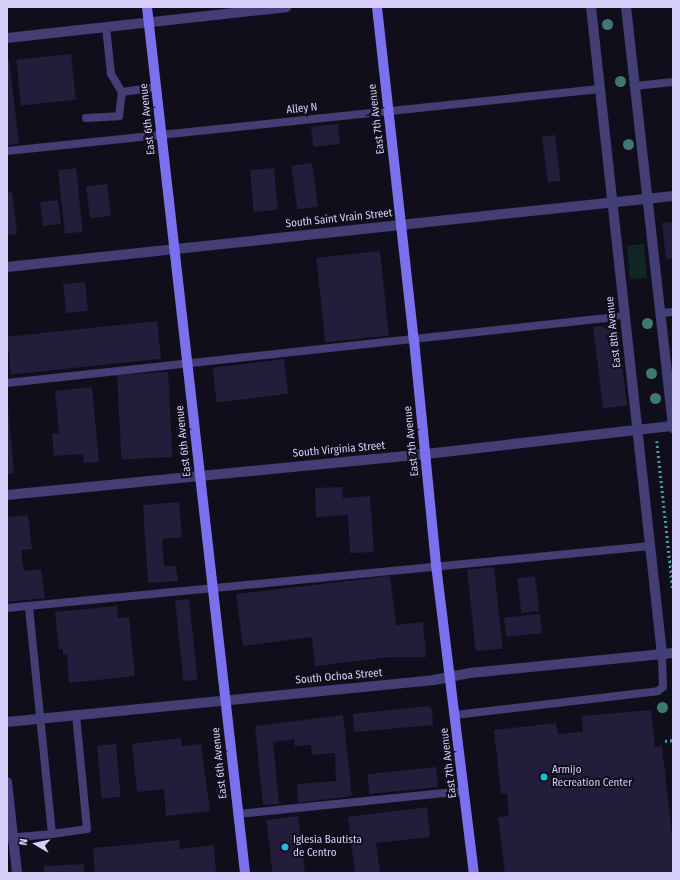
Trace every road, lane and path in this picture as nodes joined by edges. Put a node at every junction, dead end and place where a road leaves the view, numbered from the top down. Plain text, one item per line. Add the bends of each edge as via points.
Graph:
1 (147, 7) edge
2 (286, 7) edge
3 (377, 7) edge
4 (591, 7) edge
5 (626, 7) edge
6 (149, 22) junction
7 (106, 27) junction
8 (7, 38) edge
9 (673, 82) edge
10 (635, 86) junction
11 (156, 87) junction
12 (600, 89) junction
13 (122, 92) junction
14 (388, 111) junction
15 (86, 118) dead end
16 (162, 135) junction
17 (7, 151) edge
18 (673, 196) edge
19 (648, 199) junction
20 (612, 202) junction
21 (402, 225) junction
22 (174, 249) junction
23 (7, 266) edge
24 (673, 312) edge
25 (660, 313) junction
26 (625, 316) junction
27 (414, 340) junction
28 (187, 363) junction
29 (7, 383) edge
30 (673, 427) edge
31 (637, 430) junction
32 (657, 440) dead end
33 (426, 454) junction
34 (199, 475) junction
35 (7, 495) edge
36 (650, 546) junction
37 (436, 565) junction
38 (213, 589) junction
39 (673, 590) edge
40 (29, 606) junction
41 (7, 608) edge
42 (673, 653) edge
43 (662, 654) junction
44 (451, 677) junction
45 (225, 699) junction
46 (76, 714) junction
47 (455, 714) junction
48 (41, 718) junction
49 (7, 722) edge
50 (673, 740) edge
51 (665, 741) dead end
52 (7, 782) edge
53 (464, 791) junction
54 (238, 814) junction
55 (52, 834) junction
56 (10, 838) edge
57 (17, 873) edge
58 (244, 873) edge
59 (474, 873) edge

1 - 6 street, East 6th Avenue
2 - 6 street
3 - 14 street, East 7th Avenue
4 - 12 street, East 8th Avenue
5 - 10 street
6 - 7 street
6 - 11 street, East 6th Avenue
7 - 8 street
7 - 13 lane via 111,74
9 - 10 lane
10 - 19 street
11 - 13 lane
11 - 16 street, East 6th Avenue
12 - 14 lane, Alley N
12 - 20 street, East 8th Avenue
13 - 15 lane via 119,116
14 - 16 lane, Alley N
14 - 21 street, East 7th Avenue
16 - 17 lane, Alley N
16 - 22 street, East 6th Avenue
18 - 19 street, South Saint Vrain Street
19 - 20 street, South Saint Vrain Street
19 - 25 street
20 - 21 street, South Saint Vrain Street
20 - 26 street, East 8th Avenue
21 - 22 street, South Saint Vrain Street
21 - 27 street, East 7th Avenue
22 - 23 street, South Saint Vrain Street
22 - 28 street, East 6th Avenue
24 - 25 lane
25 - 30 street
26 - 27 lane
26 - 31 street, East 8th Avenue
27 - 28 lane
27 - 33 street, East 7th Avenue
28 - 29 lane
28 - 34 street, East 6th Avenue
30 - 31 street, South Virginia Street
31 - 33 street, South Virginia Street
31 - 36 street, East 8th Avenue
32 - 39 path
33 - 34 street, South Virginia Street
33 - 37 street, East 7th Avenue
34 - 35 street, South Virginia Street
34 - 38 street, East 6th Avenue
36 - 37 lane
36 - 43 street, East 8th Avenue
37 - 38 lane
37 - 44 street, East 7th Avenue
38 - 40 lane
38 - 45 street, East 6th Avenue
40 - 41 lane
40 - 48 lane
42 - 43 street, South Ochoa Street
43 - 44 street, South Ochoa Street
43 - 47 lane via 663,687 658,691
44 - 45 street, South Ochoa Street
44 - 47 street, East 7th Avenue
45 - 46 street, South Ochoa Street
45 - 54 street, East 6th Avenue
46 - 48 street, South Ochoa Street
46 - 55 lane via 87,829
47 - 53 street, East 7th Avenue
48 - 49 street, South Ochoa Street
48 - 55 lane
50 - 51 path
52 - 56 street
53 - 54 lane
53 - 59 street, East 7th Avenue
54 - 58 street, East 6th Avenue
55 - 56 lane
56 - 57 street

